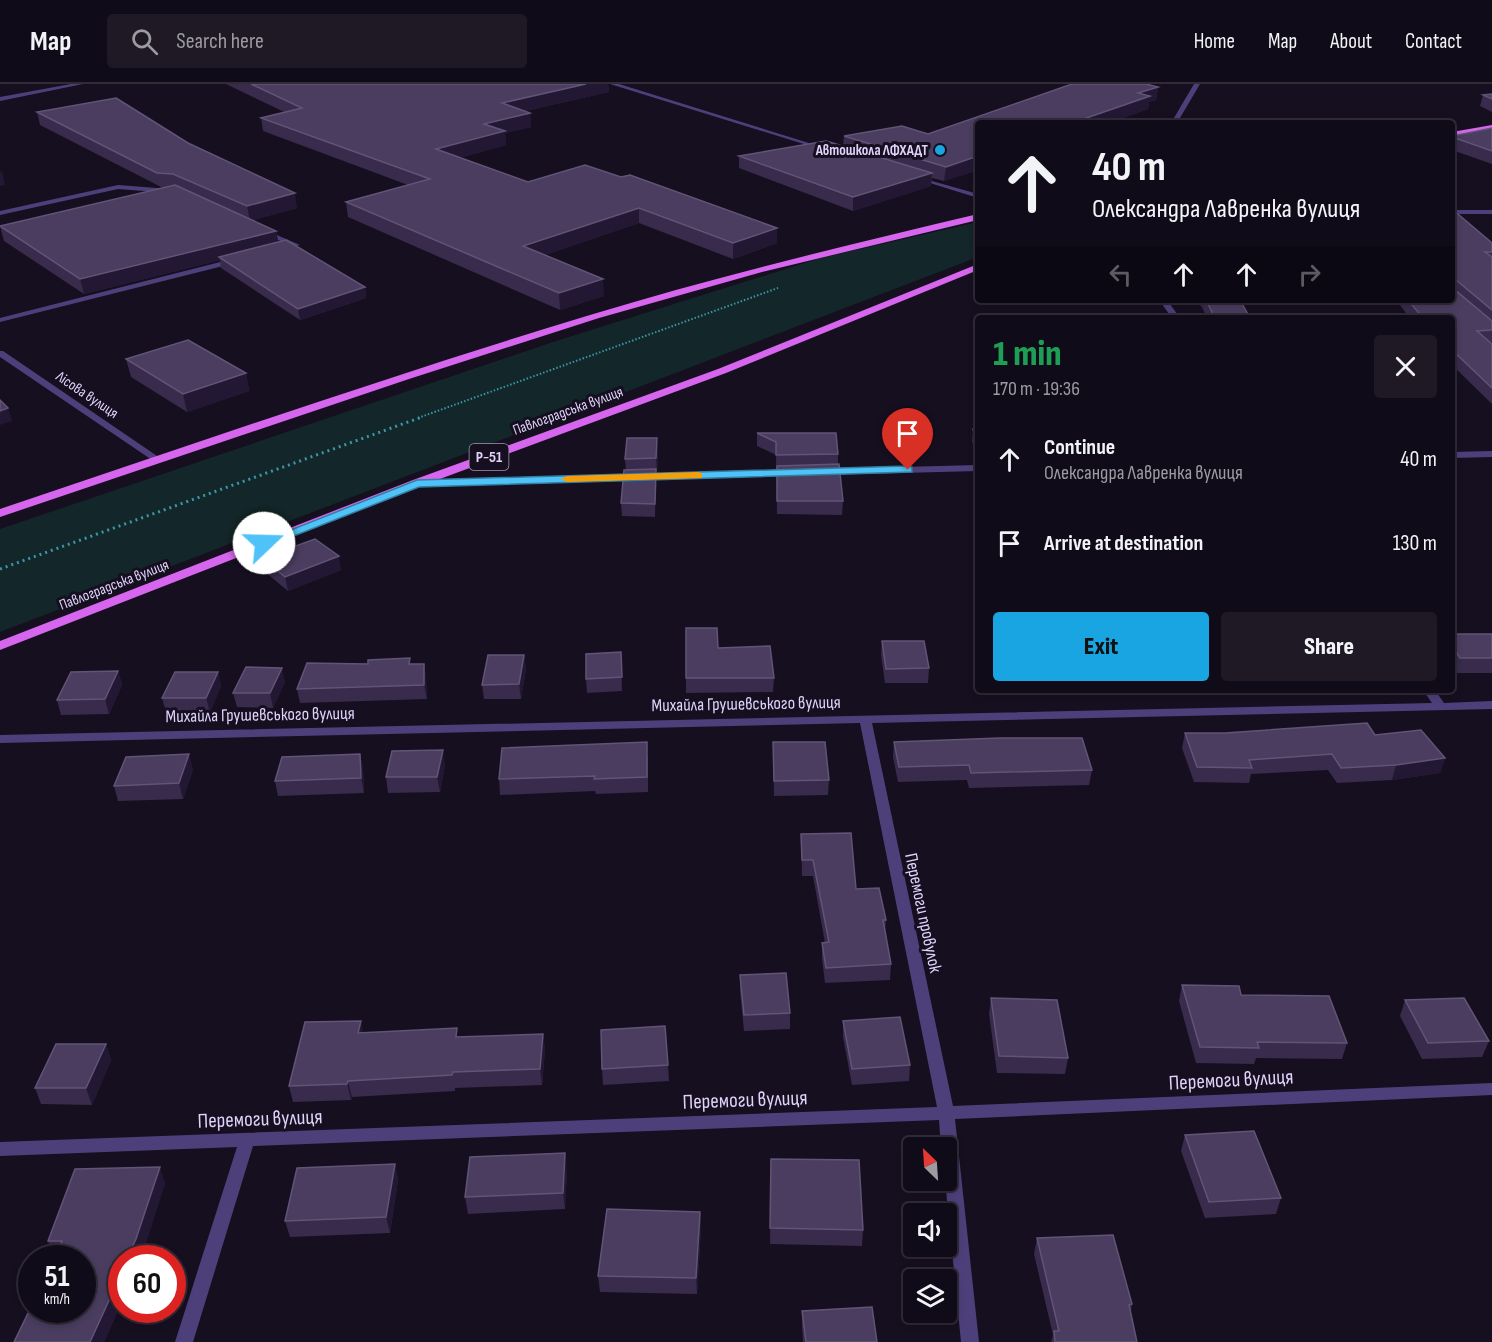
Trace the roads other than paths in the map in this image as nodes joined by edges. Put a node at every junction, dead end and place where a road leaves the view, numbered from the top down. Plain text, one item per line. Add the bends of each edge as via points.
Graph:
1 (80, 84) edge
2 (613, 84) edge
3 (1197, 84) edge
4 (0, 99) edge
5 (1176, 120) edge
6 (1492, 127) edge
7 (1455, 133) edge
8 (830, 151) edge
9 (909, 175) edge
10 (975, 195) edge
11 (184, 196) edge
12 (1455, 212) edge
13 (1492, 212) edge
14 (0, 213) edge
15 (975, 218) edge
16 (255, 227) edge
17 (274, 251) edge
18 (239, 260) edge
19 (975, 268) edge
20 (0, 320) edge
21 (0, 353) edge
22 (1492, 454) edge
23 (1455, 455) edge
24 (158, 460) junction
25 (975, 468) edge
26 (811, 472) edge
27 (799, 473) edge
28 (417, 483) junction
29 (0, 513) edge
30 (0, 646) edge
31 (1431, 693) edge
32 (1492, 705) edge
33 (1440, 706) junction
34 (865, 719) junction
35 (0, 739) edge
36 (1492, 1089) edge
37 (946, 1113) junction
38 (247, 1140) junction
39 (0, 1149) edge
40 (184, 1342) edge
41 (970, 1342) edge

1 - 4 street
2 - 8 street
3 - 5 street
6 - 7 main road
9 - 10 street
11 - 14 street via 118,187
12 - 13 street
15 - 24 main road via 756,271 565,326
16 - 17 street via 296,245
18 - 20 street
19 - 28 main road, Павлоградська вулиця / Р-51 via 722,370
21 - 24 street, Лісова вулиця
22 - 23 street
24 - 29 main road
25 - 26 street
27 - 28 street
28 - 30 main road, Павлоградська вулиця / Р-51
31 - 33 street
32 - 33 street, Михайла Грушевського вулиця
33 - 34 street, Михайла Грушевського вулиця
34 - 35 street, Михайла Грушевського вулиця
34 - 37 street, Перемоги провулок
36 - 37 street, Перемоги вулиця
37 - 38 street, Перемоги вулиця
37 - 41 street, Перемоги провулок
38 - 39 street, Перемоги вулиця
38 - 40 street

